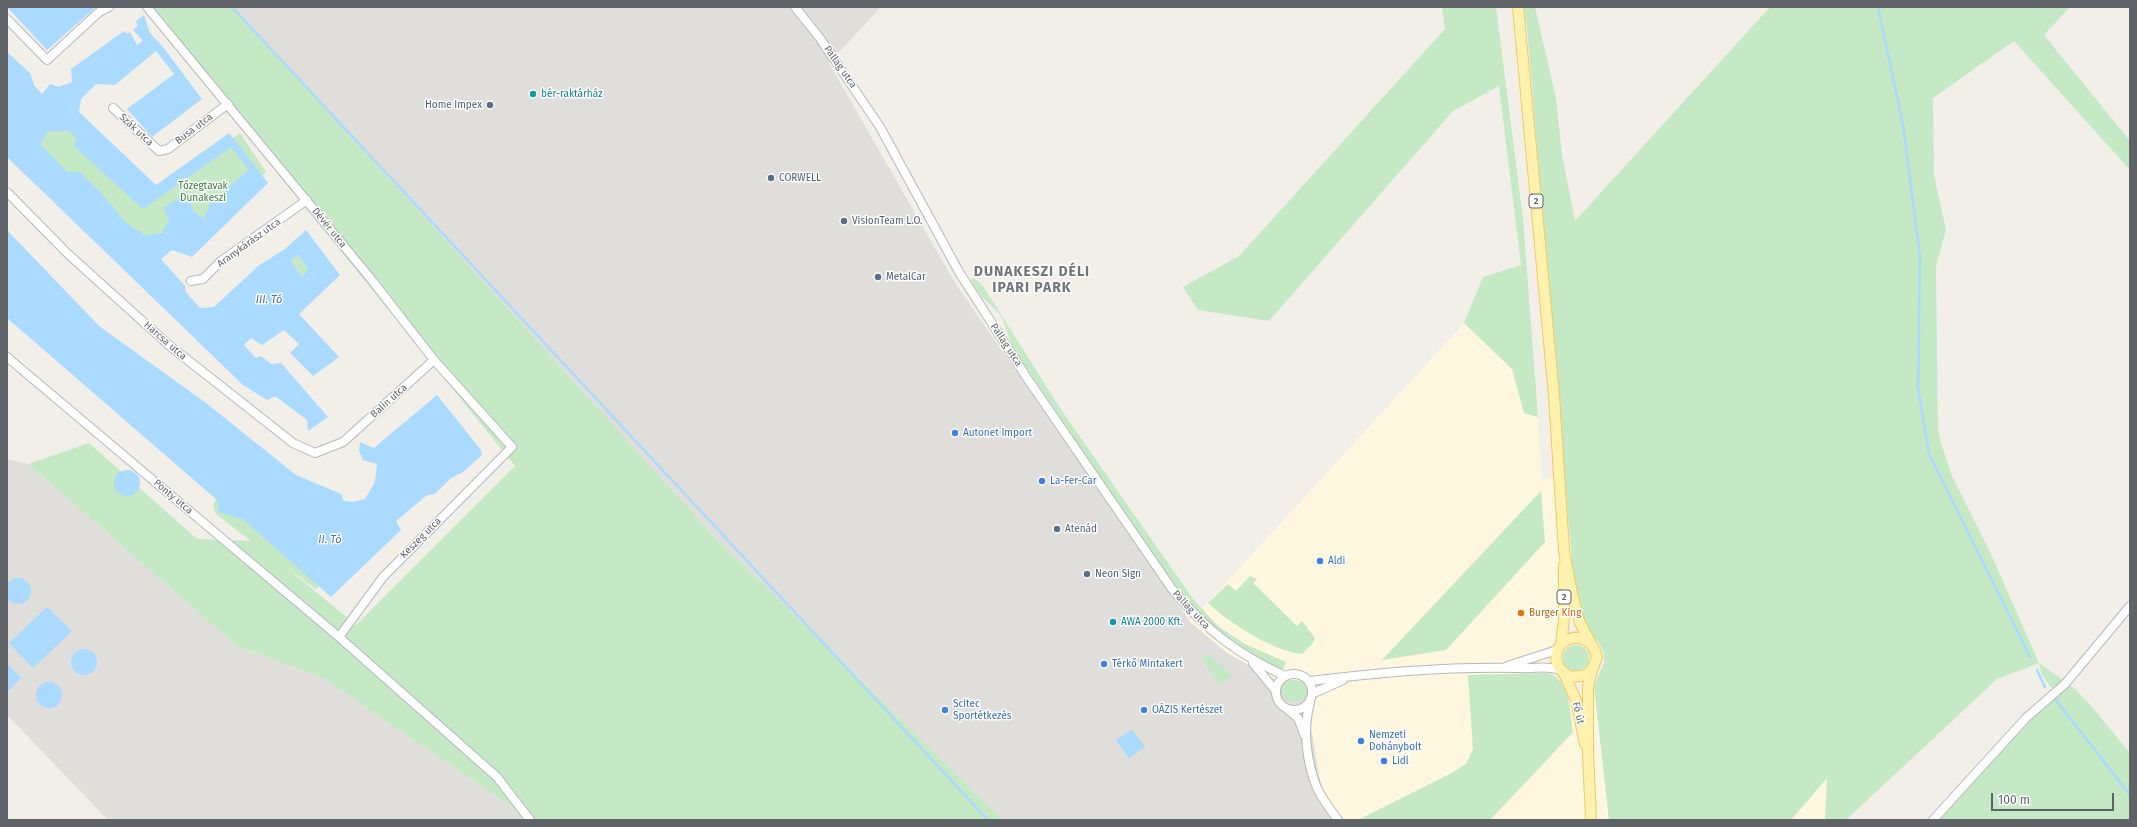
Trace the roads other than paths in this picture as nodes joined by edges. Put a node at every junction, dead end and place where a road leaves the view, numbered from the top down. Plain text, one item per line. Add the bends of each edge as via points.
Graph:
1 (109, 7) edge
2 (147, 7) edge
3 (795, 7) edge
4 (1518, 7) edge
5 (7, 19) edge
6 (228, 104) junction
7 (113, 108) dead end
8 (159, 151) joint
9 (7, 192) edge
10 (307, 200) junction
11 (191, 281) dead end
12 (7, 357) edge
13 (434, 360) junction
14 (343, 442) joint
15 (512, 447) joint
16 (1564, 551) junction
17 (2130, 606) edge
18 (339, 637) junction
19 (1592, 645) junction
20 (1559, 647) junction
21 (1248, 658) junction
22 (1504, 667) junction
23 (1592, 670) junction
24 (1562, 672) junction
25 (1358, 674) junction
26 (1285, 676) junction
27 (1310, 681) junction
28 (1275, 690) junction
29 (1314, 694) junction
30 (1310, 702) junction
31 (1287, 709) junction
32 (1307, 742) junction
33 (1588, 753) junction
34 (530, 820) edge
35 (1338, 820) edge
36 (1591, 820) edge
37 (1934, 820) edge

1 - 5 street via 99,12 47,60
2 - 6 street, Dévér utca
3 - 21 street, Pallag utca via 828,50 880,127 959,272 1172,589 1193,615 1216,636
4 - 16 main road, 2 via 1554,396
6 - 8 street, Busa utca via 168,149
6 - 10 street, Dévér utca
7 - 8 street, Szák utca
9 - 14 street, Harcsa utca via 57,243 165,341 293,443 315,452
10 - 11 street, Aranykárász utca via 221,261 203,279
10 - 13 street, Dévér utca
12 - 18 street, Ponty utca
13 - 14 street, Balin utca
13 - 15 street, Dévér utca
15 - 18 street, Keszeg utca via 383,577
16 - 19 main road, 2 via 1580,623
16 - 20 main road, 2 via 1564,619
17 - 37 street via 2064,684 2026,718
18 - 34 street, Ponty utca via 498,777
19 - 20 main road via 1580,637 1573,637
19 - 23 main road, 2 via 1597,658
20 - 22 street
20 - 24 main road, 2 via 1557,664
21 - 26 street, Pallag utca
21 - 28 street, Pallag utca
22 - 24 street via 1522,669 1548,666
22 - 25 street
23 - 24 main road via 1578,678
23 - 33 main road, Fő út / 2 via 1588,686
24 - 33 main road, Fő út / 2 via 1576,700
25 - 27 street
25 - 29 street via 1326,686
26 - 27 street via 1300,674
26 - 28 street
27 - 29 street
28 - 31 street via 1277,699
29 - 30 street
30 - 31 street via 1295,709
30 - 32 street via 1306,714
31 - 32 street via 1298,718
32 - 35 street via 1310,769 1318,790
33 - 36 main road, Fő út / 2

